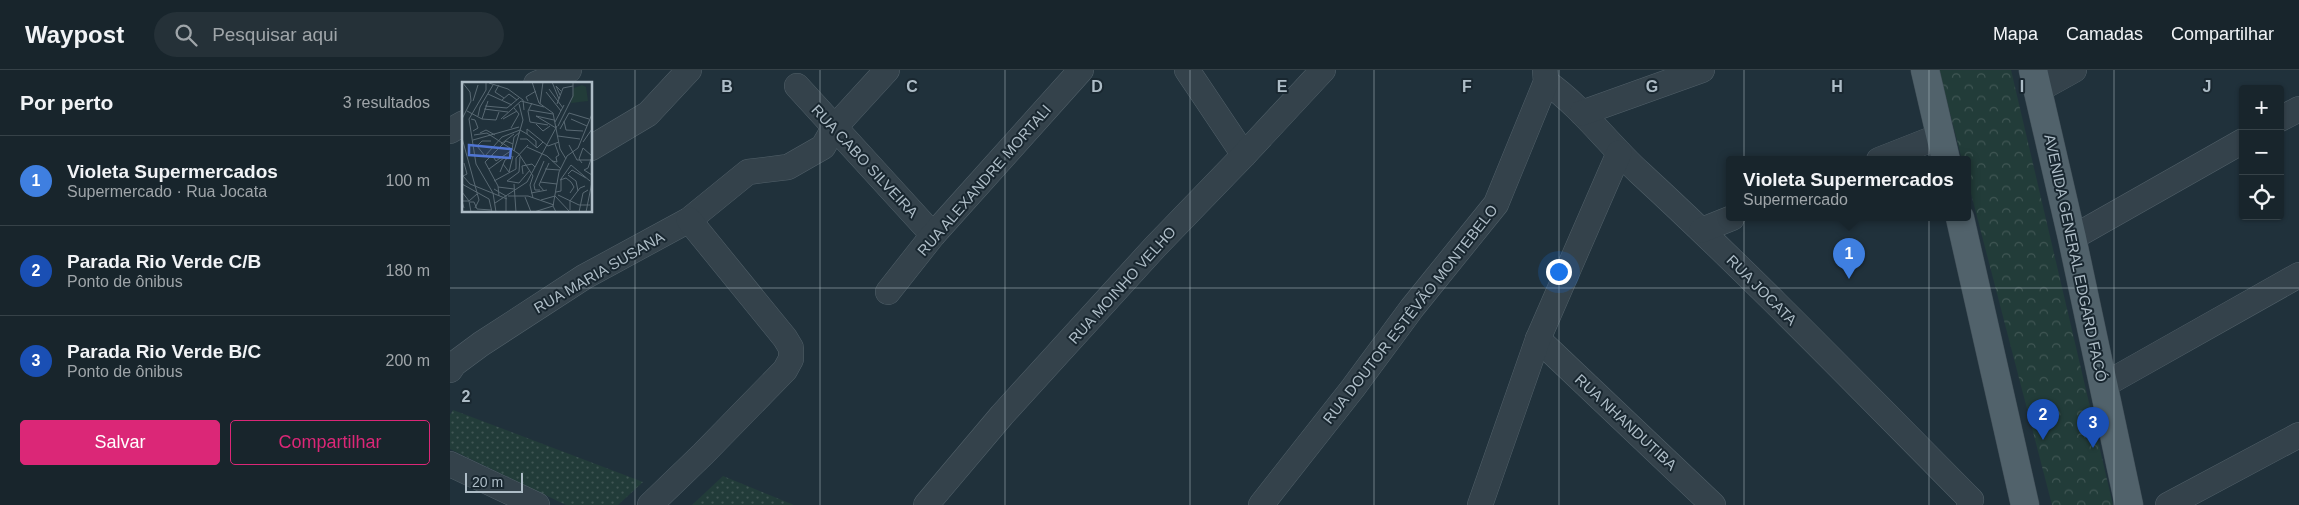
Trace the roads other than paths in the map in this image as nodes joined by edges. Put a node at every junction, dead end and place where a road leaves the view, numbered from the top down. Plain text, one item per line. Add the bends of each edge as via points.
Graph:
1 (569, 70) edge
2 (689, 70) edge
3 (887, 70) edge
4 (1081, 70) edge
5 (1187, 70) edge
6 (1702, 70) edge
7 (1925, 70) edge
8 (2074, 70) edge
9 (1314, 73) edge
10 (1546, 76) edge
11 (2036, 80) edge
12 (541, 82) edge
13 (797, 86) dead end
14 (2299, 108) edge
15 (1582, 113) junction
16 (2284, 117) edge
17 (462, 125) edge
18 (834, 128) junction
19 (450, 131) edge
20 (2239, 143) edge
21 (592, 147) edge
22 (1943, 148) edge
23 (1619, 153) junction
24 (1244, 156) junction
25 (1900, 156) edge
26 (689, 220) junction
27 (1726, 220) edge
28 (1961, 221) edge
29 (1702, 230) junction
30 (933, 235) junction
31 (2072, 238) junction
32 (2299, 275) edge
33 (888, 292) dead end
34 (1538, 339) junction
35 (450, 370) edge
36 (2104, 385) junction
37 (2299, 435) edge
38 (450, 464) edge
39 (537, 505) edge
40 (650, 505) edge
41 (926, 505) edge
42 (1261, 505) edge
43 (1480, 505) edge
44 (1713, 505) edge
45 (1970, 505) edge
46 (2025, 505) edge
47 (2129, 505) edge
48 (2168, 505) edge

1 - 12 street
2 - 21 street via 648,114
3 - 18 street
4 - 30 street, RUA ALEXANDRE MORTALI
5 - 24 street
6 - 15 street
7 - 22 main road
8 - 11 street
9 - 24 street, RUA MOINHO VELHO
10 - 15 street, RUA JOCATA
10 - 42 street, RUA DOUTOR ESTÊVÃO MONTEBELO via 1496,204
11 - 31 main road, AVENIDA GENERAL EDGARD FACÓ
13 - 18 street, RUA CABO SILVEIRA
14 - 16 street
15 - 23 street, RUA JOCATA
17 - 19 street
18 - 26 street, RUA MARIA SUSANA via 823,147 805,159 788,167 748,172
18 - 30 street, RUA CABO SILVEIRA
20 - 31 street
22 - 25 street
23 - 29 street, RUA JOCATA
23 - 34 street
24 - 41 street, RUA MOINHO VELHO via 1155,246 1002,415
26 - 35 street, RUA MARIA SUSANA via 584,277 481,344
26 - 40 street via 785,338 791,348 791,359 785,370
27 - 29 street
28 - 46 main road
29 - 45 street, RUA JOCATA via 1971,500
30 - 33 street, RUA ALEXANDRE MORTALI
31 - 36 main road, AVENIDA GENERAL EDGARD FACÓ
32 - 36 street
34 - 43 street
34 - 44 street, RUA NHANDUTIBA
36 - 47 main road, AVENIDA GENERAL EDGARD FACÓ
37 - 48 street
38 - 39 street

